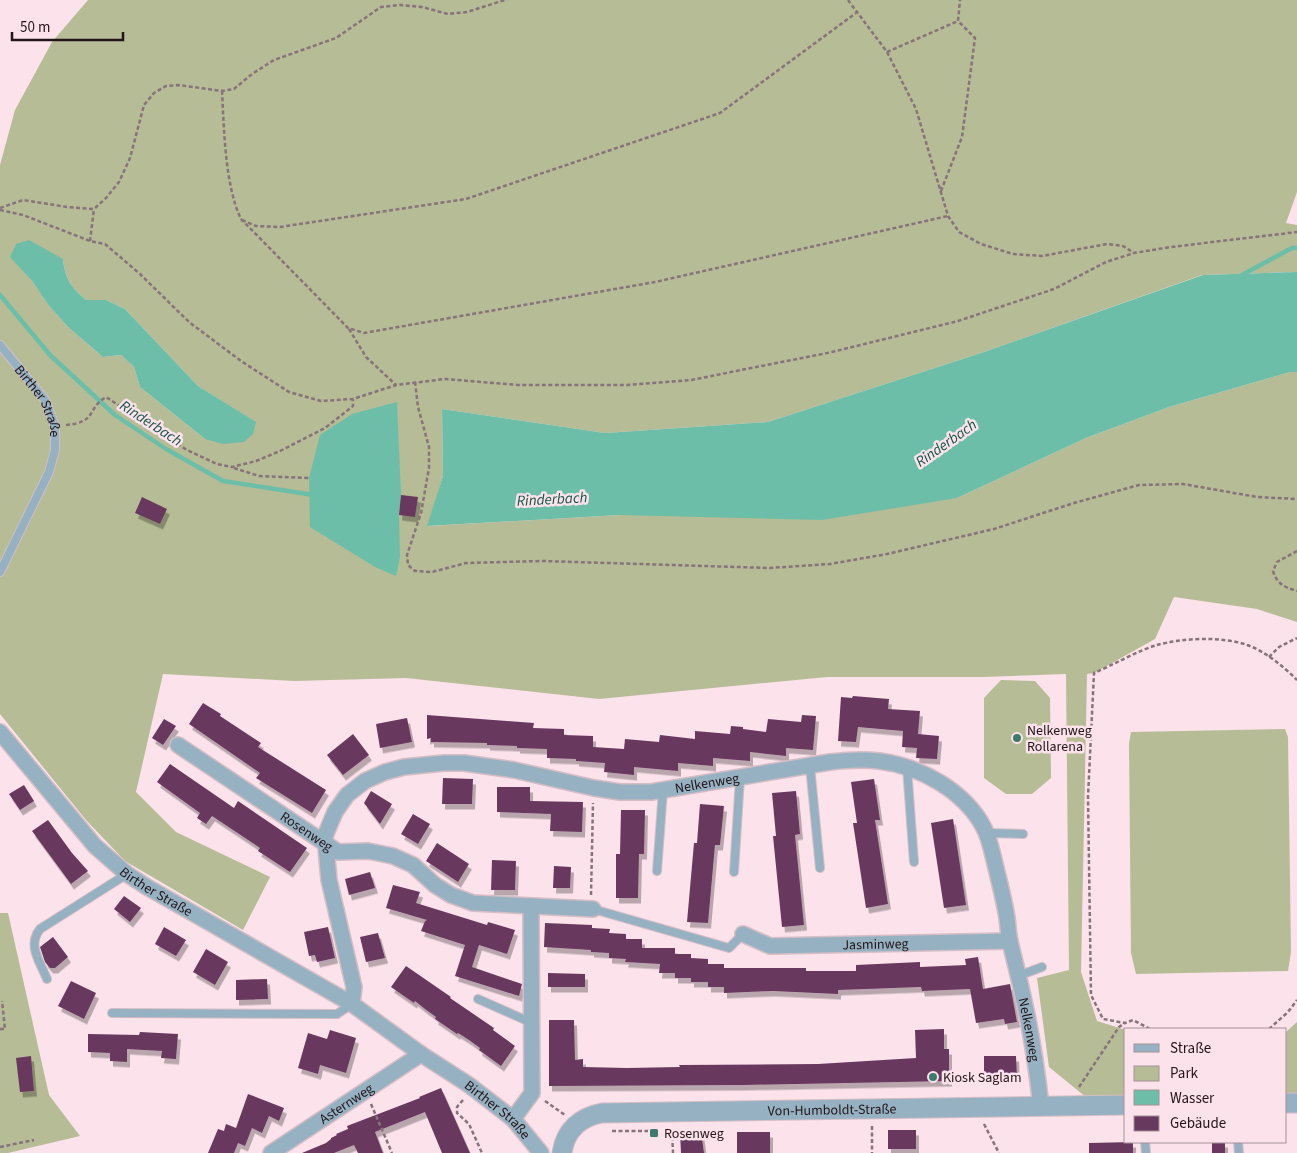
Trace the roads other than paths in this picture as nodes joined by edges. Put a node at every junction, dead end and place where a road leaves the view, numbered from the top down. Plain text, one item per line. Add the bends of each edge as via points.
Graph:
1 (0, 345) edge
2 (0, 572) edge
3 (0, 732) edge
4 (178, 745) dead end
5 (810, 766) junction
6 (907, 768) junction
7 (740, 778) junction
8 (663, 790) junction
9 (986, 833) junction
10 (1023, 834) dead end
11 (324, 844) junction
12 (914, 862) dead end
13 (820, 868) dead end
14 (657, 870) dead end
15 (734, 872) dead end
16 (126, 874) junction
17 (531, 906) junction
18 (592, 909) joint
19 (743, 934) joint
20 (1010, 941) junction
21 (1042, 967) dead end
22 (1018, 976) junction
23 (47, 979) dead end
24 (478, 998) dead end
25 (352, 1004) junction
26 (112, 1013) dead end
27 (532, 1023) junction
28 (422, 1054) junction
29 (1124, 1105) edge
30 (1041, 1106) junction
31 (513, 1119) junction
32 (271, 1153) edge
33 (541, 1153) edge
34 (562, 1153) edge

1 - 2 lane, Birther Straße via 45,400 54,426 55,450 49,472
3 - 16 street, Birther Straße via 95,846
4 - 11 street, Rosenweg
5 - 6 street, Nelkenweg via 855,760 880,761
5 - 7 street, Nelkenweg
5 - 13 lane
6 - 9 street, Nelkenweg via 955,792
6 - 12 lane
7 - 8 street, Nelkenweg
7 - 15 lane
8 - 11 street, Nelkenweg via 620,792 464,763 404,767 385,772 347,795 328,824
8 - 14 lane
9 - 10 lane
9 - 20 street, Nelkenweg
11 - 17 street, Rosenweg via 338,852 368,851 393,856 413,865 451,895 474,903
11 - 25 street, Nelkenweg via 354,988
16 - 23 lane via 40,929 33,946
16 - 25 street, Birther Straße
17 - 18 street, Rosenweg
17 - 27 street
18 - 19 lane via 729,948
19 - 20 street, Jasminweg via 770,946
20 - 22 street, Nelkenweg
21 - 22 lane
22 - 30 street, Nelkenweg
24 - 27 lane
25 - 26 lane via 337,1014
25 - 28 street, Birther Straße
27 - 31 street via 532,1092
28 - 31 street, Birther Straße
28 - 32 street, Asternweg
29 - 30 street, Von-Humboldt-Straße
30 - 34 street, Von-Humboldt-Straße via 602,1113 588,1116 566,1135
31 - 33 street, Birther Straße

